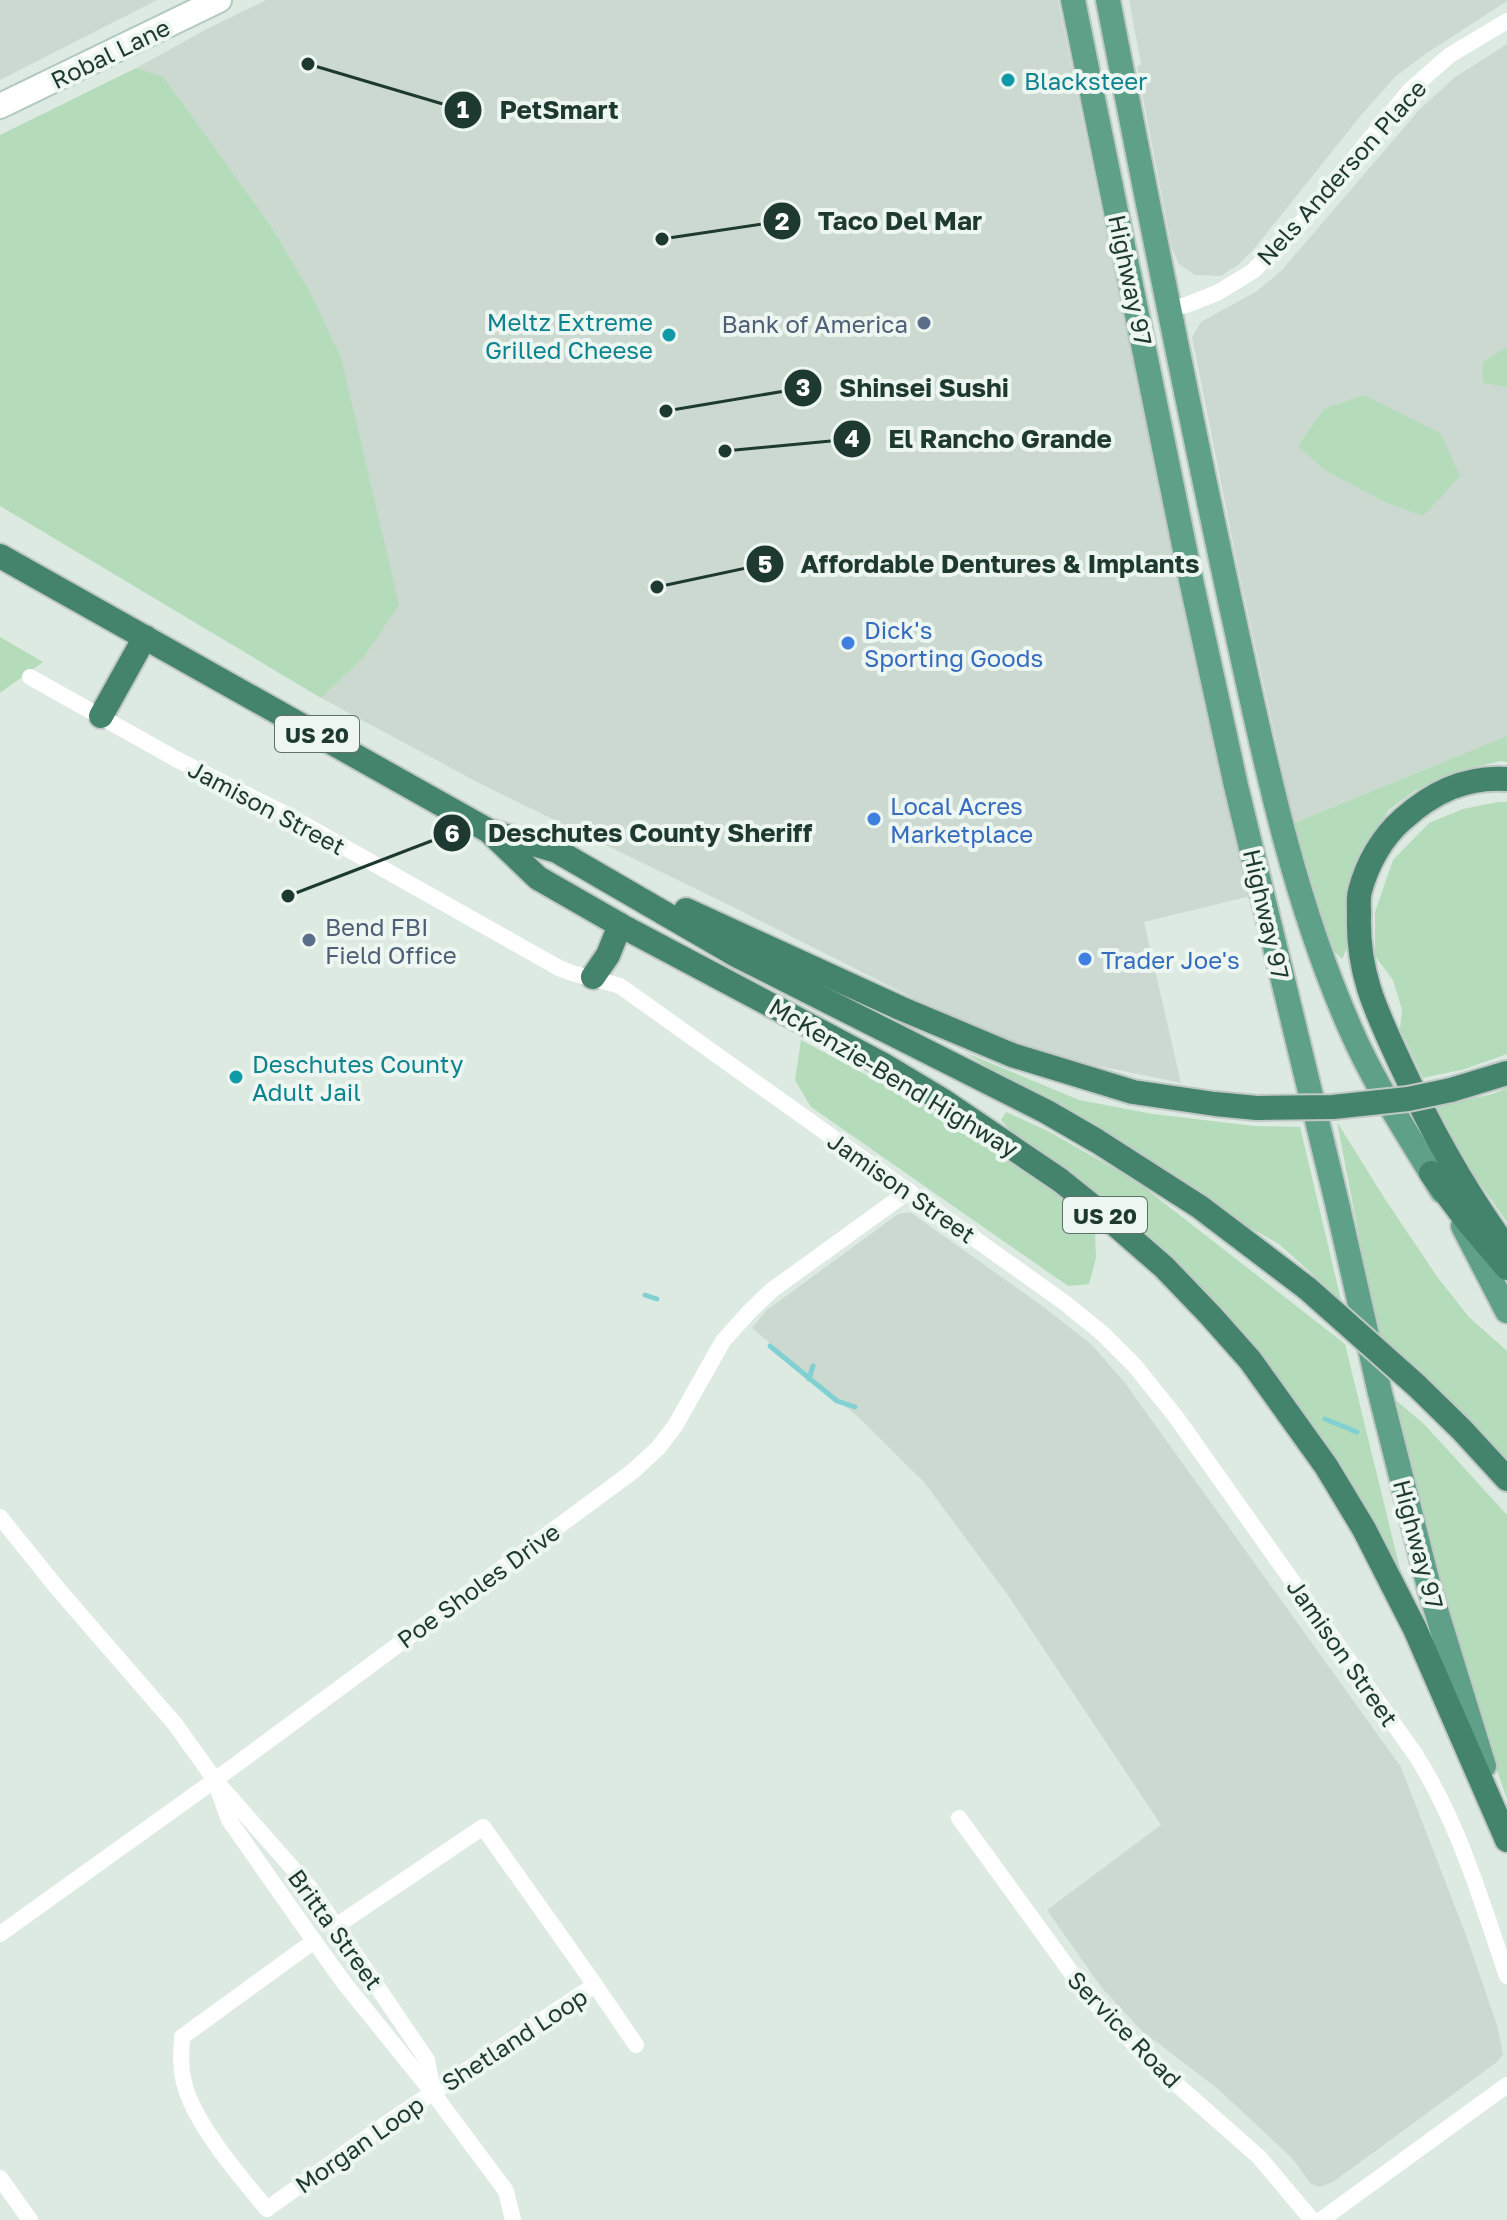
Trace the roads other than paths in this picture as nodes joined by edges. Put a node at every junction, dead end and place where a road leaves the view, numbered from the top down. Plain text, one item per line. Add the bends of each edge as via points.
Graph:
1 (219, 0) edge
2 (1073, 0) edge
3 (1108, 0) edge
4 (1507, 21) edge
5 (0, 106) edge
6 (1168, 309) junction
7 (1138, 313) junction
8 (0, 556) edge
9 (1224, 570) junction
10 (145, 637) junction
11 (30, 677) dead end
12 (101, 716) junction
13 (1507, 779) edge
14 (489, 831) junction
15 (557, 851) junction
16 (620, 925) junction
17 (593, 977) junction
18 (1507, 1073) edge
19 (1431, 1173) junction
20 (909, 1191) junction
21 (1507, 1249) edge
22 (1507, 1268) edge
23 (1507, 1311) edge
24 (1507, 1479) edge
25 (0, 1517) edge
26 (215, 1780) junction
27 (959, 1818) dead end
28 (1503, 1829) edge
29 (336, 1926) junction
30 (0, 1934) edge
31 (314, 1941) junction
32 (1507, 1976) edge
33 (595, 1985) junction
34 (636, 2045) dead end
35 (1507, 2085) edge
36 (433, 2093) junction
37 (0, 2178) edge
38 (30, 2220) edge
39 (513, 2220) edge
40 (1312, 2220) edge
41 (1321, 2220) edge

1 - 5 main road, Robal Lane
2 - 7 main road, Highway 97
3 - 6 main road, Highway 97
4 - 6 street, Nels Anderson Place via 1450,55 1410,90 1301,223 1253,271 1217,293
6 - 9 main road, Highway 97
7 - 9 main road via 1157,327 1189,472
7 - 28 main road, Highway 97 via 1236,786 1380,1393 1429,1587
8 - 10 highway, McKenzie-Bend Highway / US 20
9 - 19 main road, Highway 97 via 1300,896 1350,1030
10 - 12 highway
10 - 14 highway, McKenzie-Bend Highway / US 20
11 - 12 street, Jamison Street
12 - 17 street, Jamison Street via 559,968
13 - 21 highway via 1487,778 1449,788 1420,803 1397,824 1379,846 1359,892 1358,944 1371,1001 1425,1118
14 - 15 highway, McKenzie-Bend Highway / US 20
14 - 16 highway, McKenzie-Bend Highway / US 20 via 538,878
15 - 18 highway, bridge via 1012,1055 1133,1092 1257,1108 1333,1107 1451,1090
15 - 24 highway, McKenzie-Bend Highway / US 20, bridge via 738,956 1084,1133 1200,1207 1308,1289 1416,1385
16 - 17 highway
16 - 28 highway, McKenzie-Bend Highway / US 20 via 942,1100 1060,1180 1173,1276 1250,1360 1364,1529 1415,1629
17 - 20 street, Jamison Street via 620,986
19 - 22 highway
19 - 23 main road, Highway 97
20 - 26 street, Poe Sholes Drive via 750,1311 723,1341 675,1426 632,1472
20 - 32 street, Jamison Street via 1102,1333 1176,1417 1436,1786
25 - 26 street, Britta Street
26 - 29 street, Britta Street via 310,1888
26 - 30 street, Poe Sholes Drive
26 - 31 street, Britta Street via 229,1820
27 - 40 street, Service Road via 1089,1997 1149,2060 1259,2157
29 - 33 street, Shetland Loop via 483,1827
29 - 36 street, Britta Street via 427,2060
31 - 36 street, Britta Street
31 - 36 street, Morgan Loop via 182,2037 185,2088 202,2124 253,2193 267,2209
33 - 34 street, Shetland Loop
33 - 36 street, Shetland Loop
35 - 41 street
36 - 39 street, Britta Street via 506,2191
37 - 38 street

